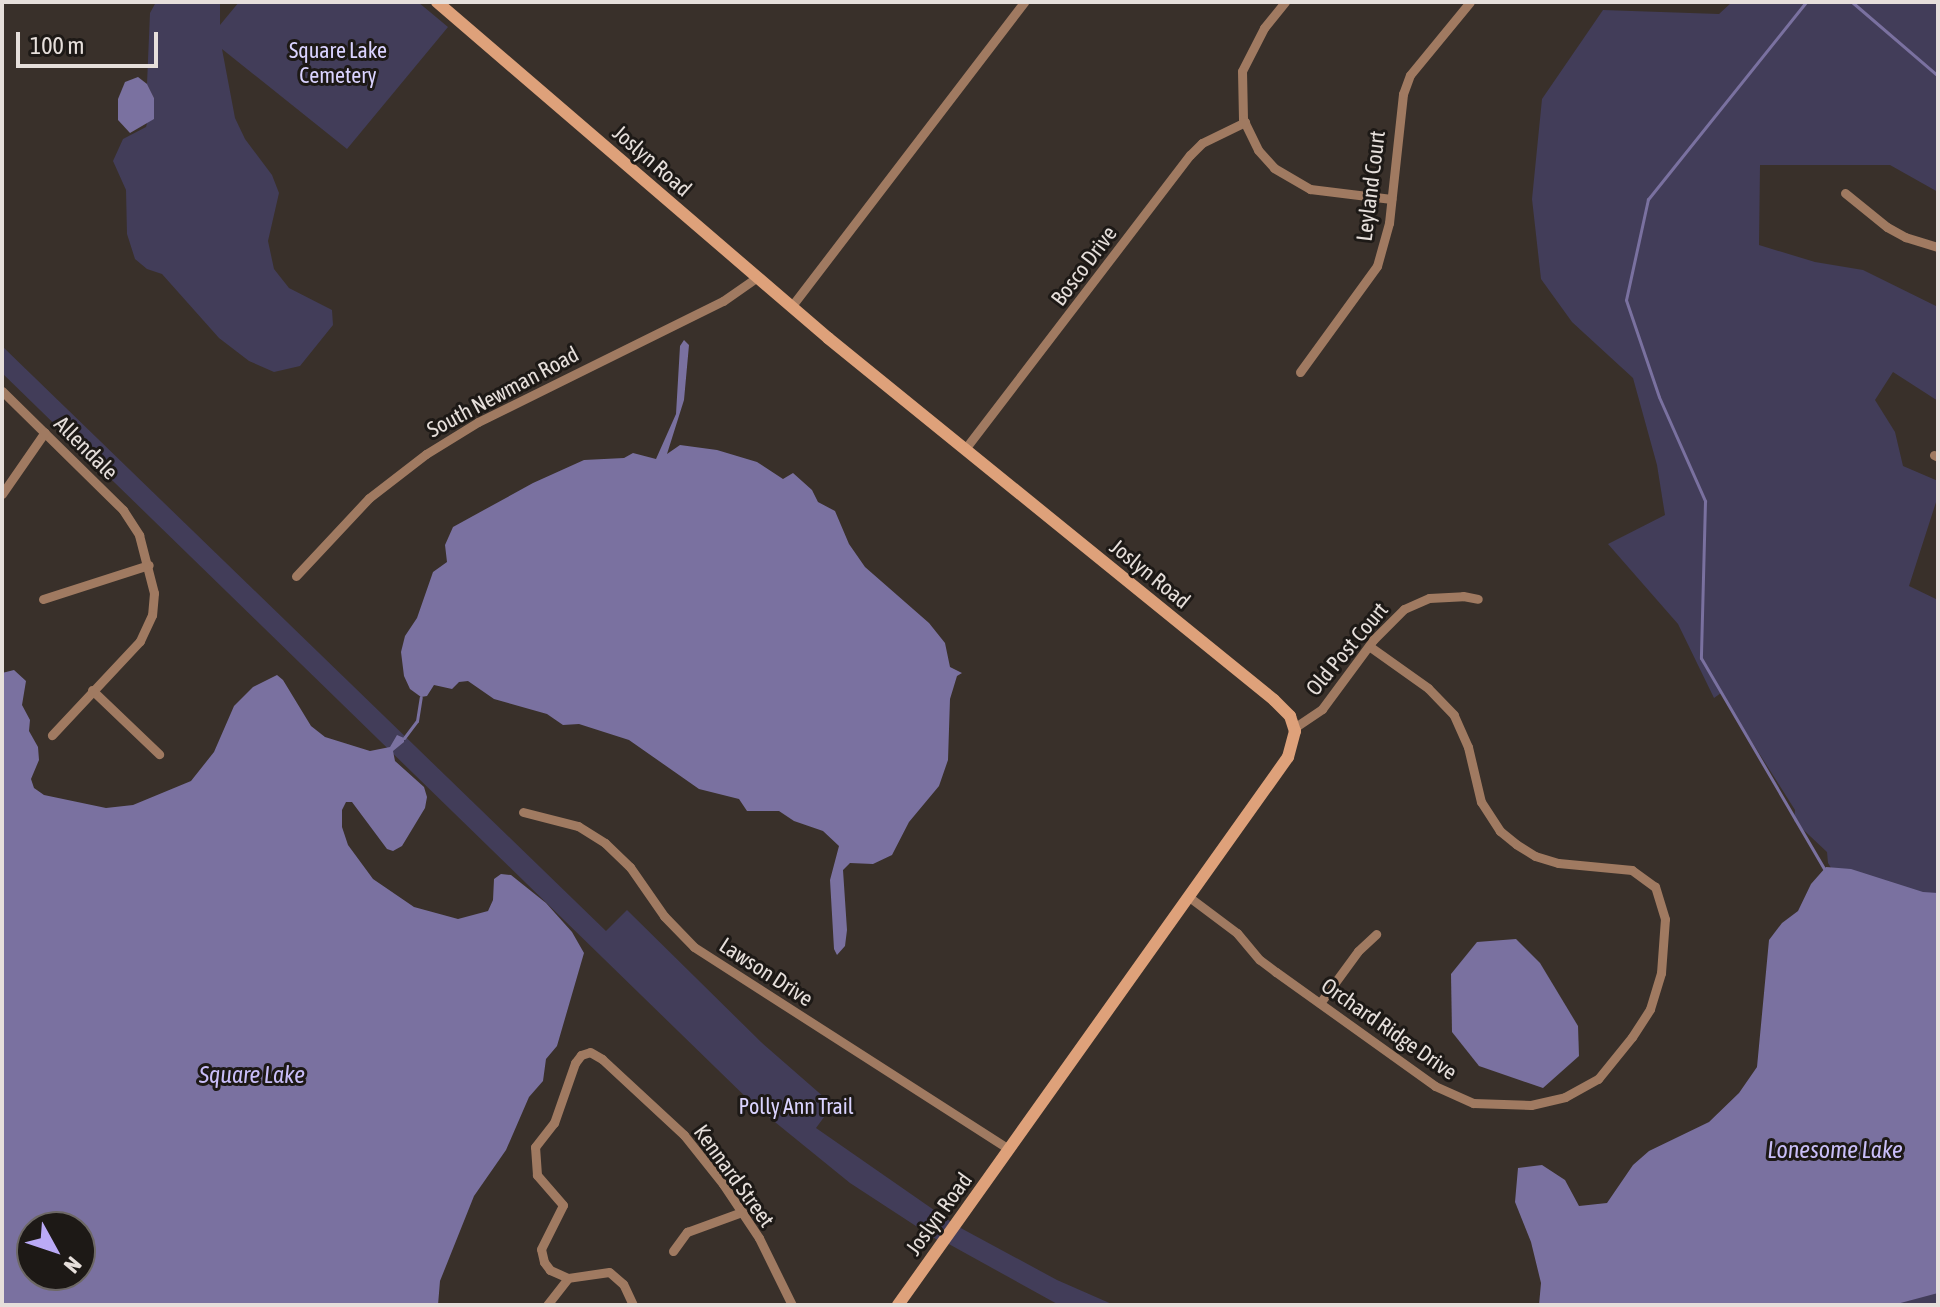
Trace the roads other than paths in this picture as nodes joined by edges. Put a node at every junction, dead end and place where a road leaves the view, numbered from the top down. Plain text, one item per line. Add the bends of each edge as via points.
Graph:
1 (437, 2) edge
2 (1024, 2) edge
3 (1285, 2) edge
4 (1470, 2) edge
5 (1245, 122) junction
6 (1845, 193) dead end
7 (1391, 199) junction
8 (1938, 247) edge
9 (756, 278) junction
10 (791, 307) junction
11 (1300, 372) dead end
12 (2, 391) edge
13 (45, 432) junction
14 (965, 449) junction
15 (2, 494) edge
16 (149, 565) junction
17 (296, 576) dead end
18 (43, 599) dead end
19 (1478, 599) dead end
20 (1369, 646) junction
21 (92, 690) junction
22 (1294, 728) junction
23 (52, 735) dead end
24 (159, 754) dead end
25 (523, 812) dead end
26 (1189, 897) junction
27 (1376, 934) dead end
28 (1320, 1003) junction
29 (1009, 1149) junction
30 (742, 1212) junction
31 (673, 1251) dead end
32 (568, 1278) junction
33 (547, 1305) edge
34 (633, 1305) edge
35 (792, 1305) edge
36 (898, 1305) edge

1 - 9 street, Joslyn Road
2 - 10 street
3 - 5 street via 1264,28 1242,71
4 - 7 street, Leyland Court via 1410,75 1398,119
5 - 7 street via 1274,168 1310,189
5 - 14 street, Bosco Drive via 1202,143 1190,155
6 - 8 street via 1887,227
7 - 11 street, Leyland Court via 1377,266
9 - 10 street, Joslyn Road
9 - 17 street, South Newman Road via 723,301 478,422 426,454 369,498
10 - 14 street, Joslyn Road
12 - 13 street, Allendale
13 - 15 street
13 - 16 street, Allendale via 123,510
14 - 22 street, Joslyn Road via 1274,700
16 - 18 street
16 - 21 street, Allendale via 153,601 146,632
19 - 20 street, Old Post Court via 1429,598 1404,609
20 - 22 street, Old Post Court via 1322,709
20 - 28 street, Orchard Ridge Drive via 1428,688 1454,715 1481,802 1500,831 1535,856 1632,870 1655,887 1665,919 1661,973 1650,1009 1613,1062 1585,1088 1549,1103 1497,1105 1454,1096
21 - 23 street, Allendale
21 - 24 street
22 - 26 street, Joslyn Road via 1295,743 1288,757
25 - 29 street, Lawson Drive via 578,826 605,843 694,947
26 - 28 street, Orchard Ridge Drive via 1237,933 1260,960
26 - 29 street, Joslyn Road
27 - 28 street
29 - 36 street, Joslyn Road
30 - 31 street via 687,1232
30 - 32 street, Kennard Street via 684,1135 602,1059 590,1052 581,1055 554,1123 535,1147 537,1175 563,1205 543,1240 544,1262
30 - 35 street, Kennard Street
32 - 33 street
32 - 34 street via 609,1272 623,1284

